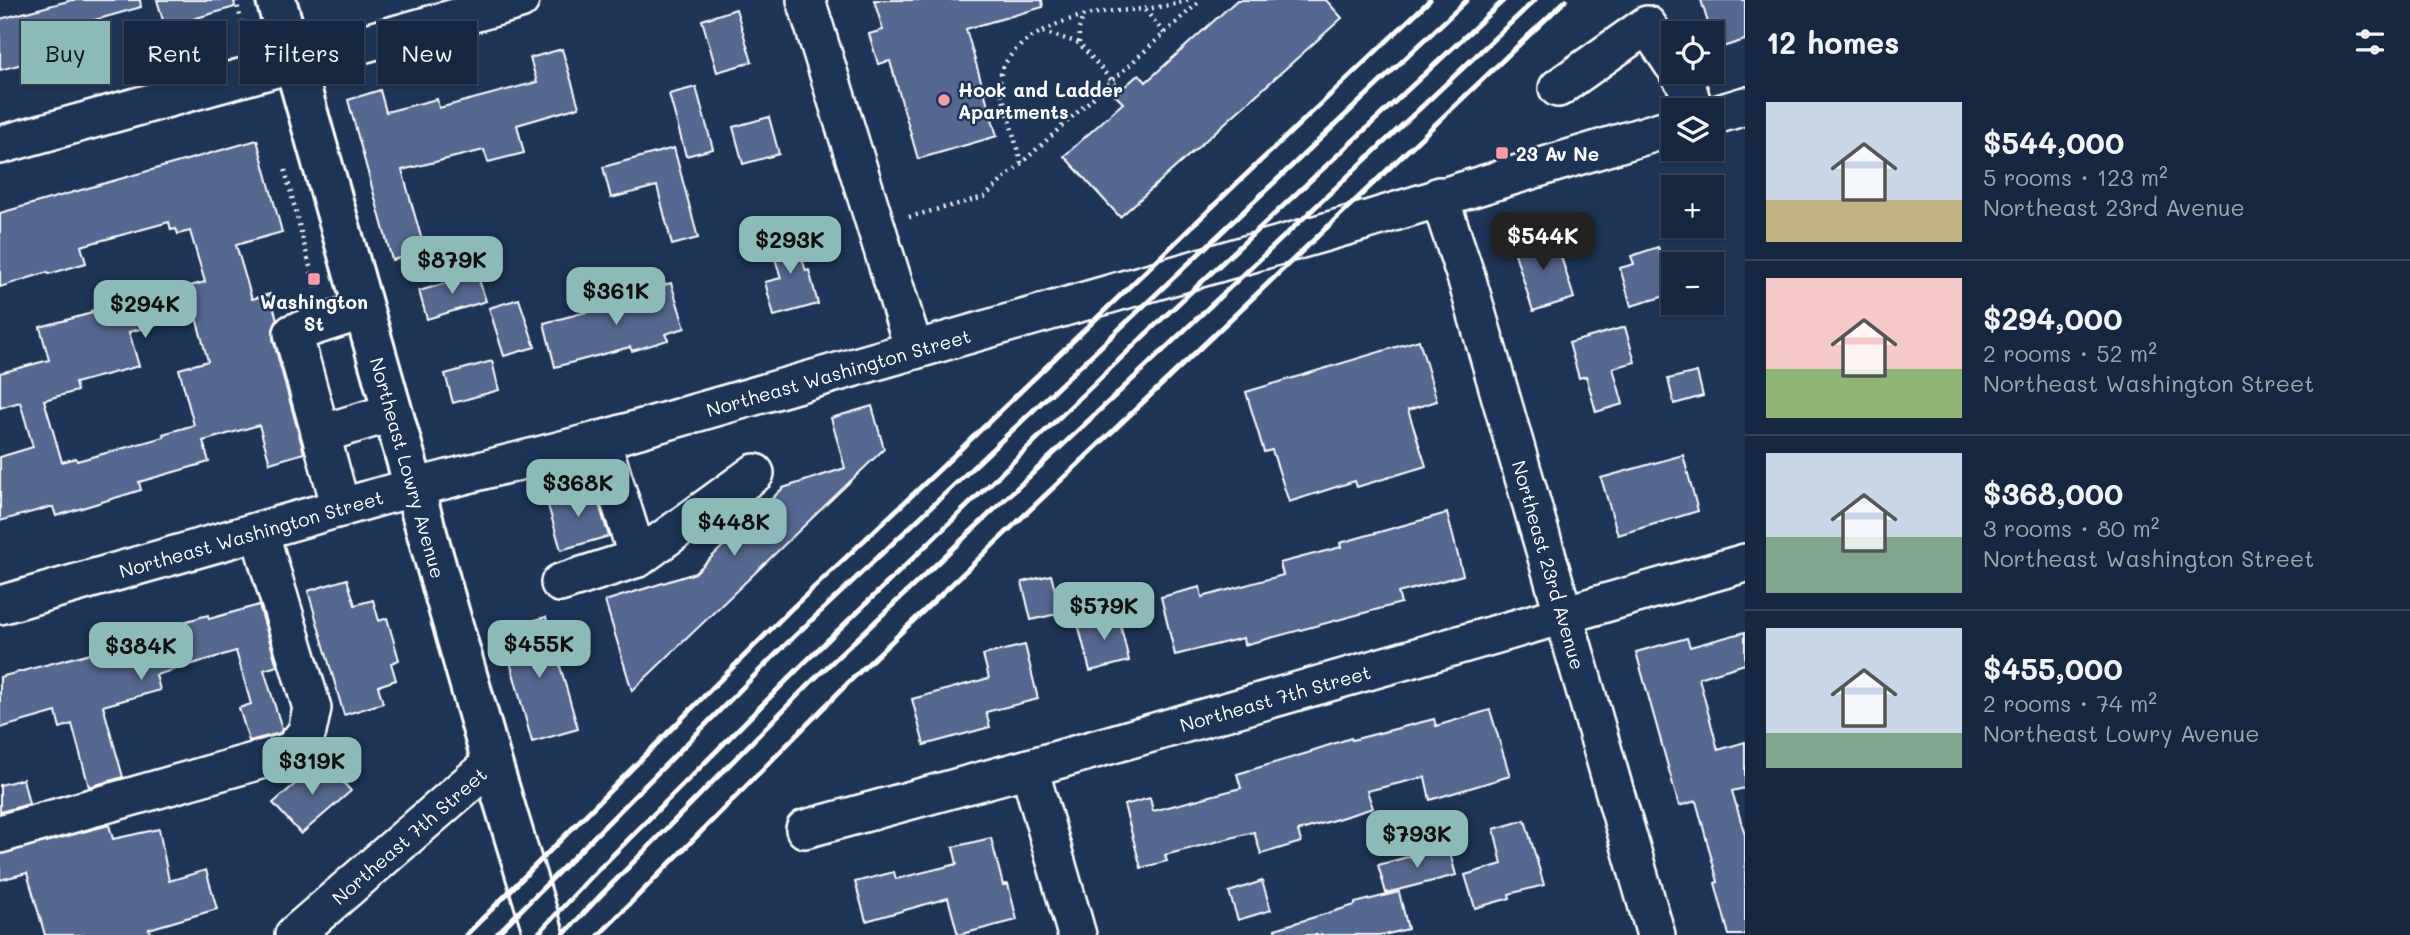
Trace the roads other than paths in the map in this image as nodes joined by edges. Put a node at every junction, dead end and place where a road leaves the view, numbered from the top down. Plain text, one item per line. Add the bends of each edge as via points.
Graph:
1 (276, 0) edge
2 (520, 0) edge
3 (806, 0) edge
4 (282, 21) edge
5 (364, 43) edge
6 (1661, 46) edge
7 (240, 77) edge
8 (300, 84) edge
9 (1558, 88) dead end
10 (1745, 106) edge
11 (1724, 112) edge
12 (1661, 131) edge
13 (0, 145) edge
14 (1439, 196) junction
15 (364, 310) junction
16 (914, 350) junction
17 (393, 412) junction
18 (321, 434) junction
19 (601, 440) junction
20 (755, 474) dead end
21 (415, 487) junction
22 (341, 508) junction
23 (259, 531) junction
24 (638, 558) junction
25 (1745, 563) edge
26 (560, 583) dead end
27 (0, 605) edge
28 (1562, 614) junction
29 (492, 763) junction
30 (1030, 768) junction
31 (806, 830) dead end
32 (0, 834) edge
33 (294, 935) edge
34 (544, 935) edge
35 (1077, 935) edge
36 (1656, 935) edge

1 - 4 main road, Northeast Lowry Avenue
2 - 5 street
3 - 16 street
6 - 9 street via 1647,25
7 - 13 street
8 - 15 main road, Northeast Lowry Avenue
10 - 11 street
12 - 14 street, Northeast Washington Street
14 - 16 street, Northeast Washington Street
14 - 28 street, Northeast 23rd Avenue
15 - 17 main road, Northeast Lowry Avenue
15 - 18 street via 293,333
16 - 19 street, Northeast Washington Street
17 - 18 street
17 - 21 main road, Northeast Lowry Avenue
18 - 22 street
19 - 21 street, Northeast Washington Street
19 - 24 street
20 - 24 street
21 - 22 street, Northeast Washington Street
21 - 29 main road, Northeast Lowry Avenue
22 - 23 street, Northeast Washington Street
23 - 27 street, Northeast Washington Street
23 - 32 street via 312,708 307,732 292,751
24 - 26 street
25 - 28 street, Northeast 7th Street
28 - 30 street, Northeast 7th Street
28 - 36 street, Northeast 23rd Avenue
29 - 33 street, Northeast 7th Street
29 - 34 main road, Northeast Lowry Avenue
30 - 31 street, Northeast 7th Street
30 - 35 street

